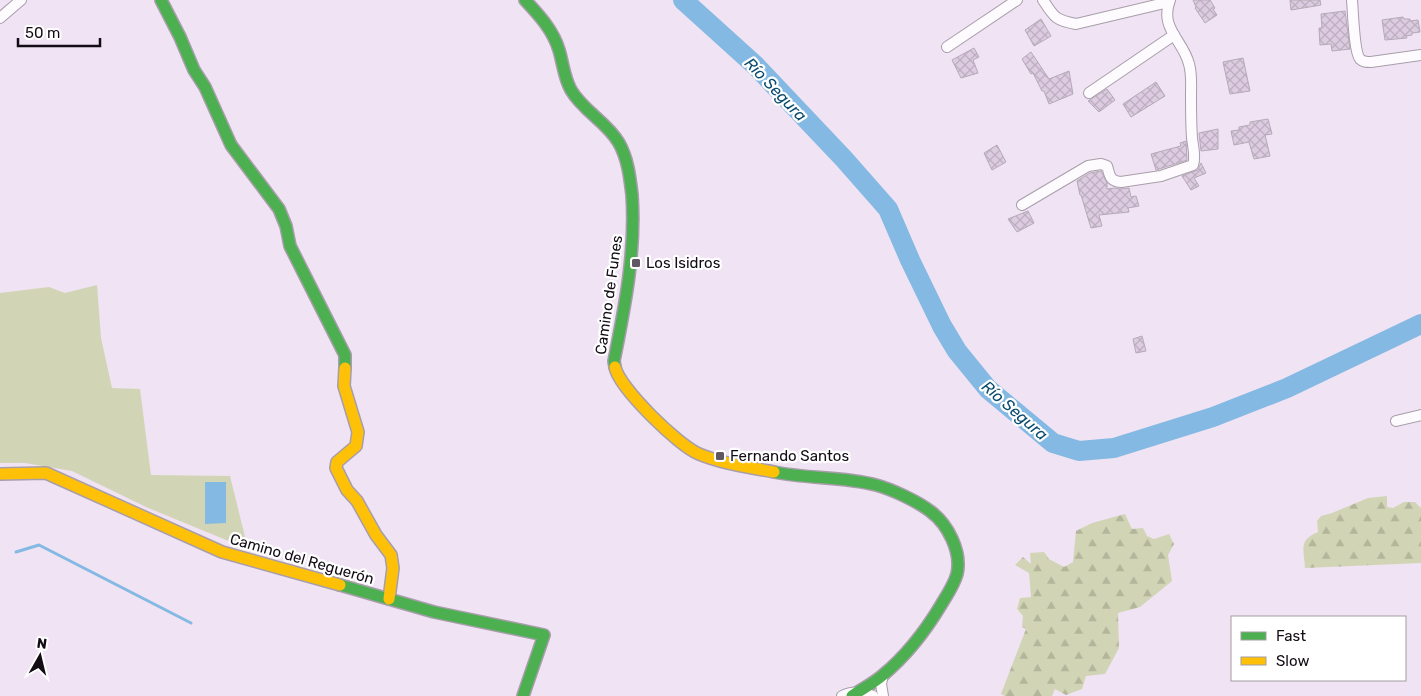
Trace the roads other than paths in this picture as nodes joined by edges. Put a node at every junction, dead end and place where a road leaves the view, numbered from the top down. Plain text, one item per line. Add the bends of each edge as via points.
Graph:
1 (21, 0) edge
2 (161, 0) edge
3 (525, 0) edge
4 (1017, 0) edge
5 (1043, 0) edge
6 (1352, 0) edge
7 (1170, 1) edge
8 (0, 18) edge
9 (1174, 35) junction
10 (947, 47) dead end
11 (1421, 55) edge
12 (1089, 93) dead end
13 (1022, 205) dead end
14 (1421, 415) edge
15 (1396, 421) dead end
16 (0, 474) edge
17 (389, 599) junction
18 (883, 675) junction
19 (855, 694) edge
20 (523, 696) edge
21 (842, 696) edge
22 (873, 696) edge
23 (883, 696) edge

1 - 8 street
2 - 17 street via 231,145 279,209 290,246 346,355 344,386 358,432 356,446 338,462 336,468 391,555 393,568
3 - 18 street, Camino de Funes via 550,29 569,87 578,101 618,141 625,156 633,233 614,360 624,386 666,430 697,453 778,473 876,486 916,502 931,511 947,528 958,562 952,587 929,625
4 - 10 street
5 - 7 street via 1054,17 1076,24
6 - 11 street via 1360,60 1371,62
7 - 9 street via 1167,21
9 - 12 street
9 - 13 street via 1190,65 1193,165 1161,176 1116,182 1107,166 1095,164
14 - 15 street
16 - 17 street, Camino del Reguerón via 46,473 222,552
17 - 20 street, Camino del Reguerón via 544,635
18 - 19 street, Camino de Funes
18 - 23 street
19 - 21 street
19 - 22 street

